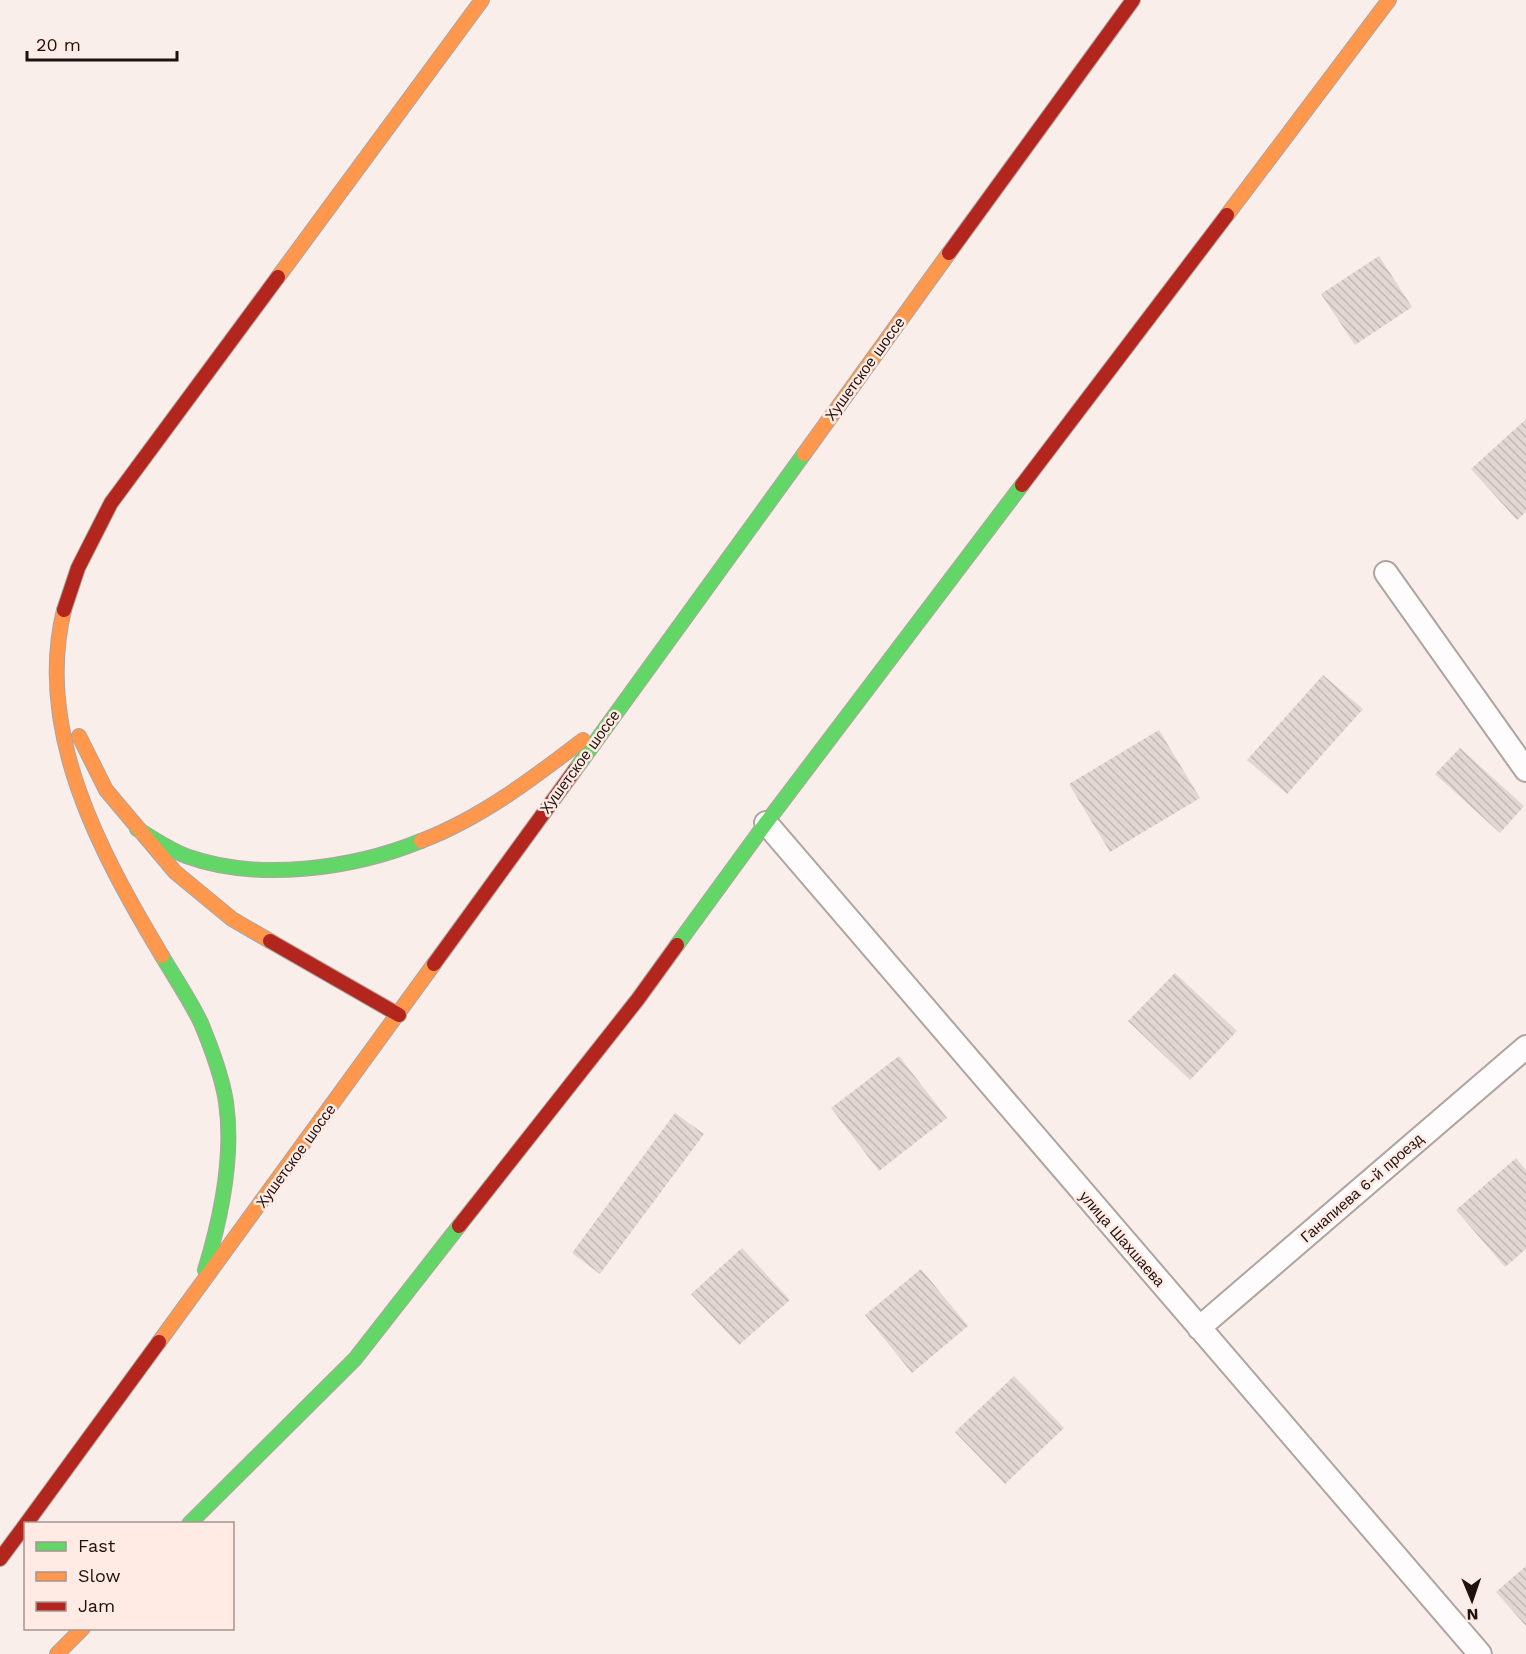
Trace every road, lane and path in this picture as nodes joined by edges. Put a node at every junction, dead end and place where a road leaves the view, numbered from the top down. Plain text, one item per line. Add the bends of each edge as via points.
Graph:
1 (482, 0) edge
2 (1133, 0) edge
3 (1389, 0) edge
4 (1386, 573) dead end
5 (59, 677) junction
6 (611, 719) junction
7 (1526, 770) edge
8 (766, 823) junction
9 (136, 829) junction
10 (399, 1015) junction
11 (1526, 1047) edge
12 (199, 1288) junction
13 (1199, 1328) junction
14 (27, 1522) edge
15 (191, 1522) edge
16 (24, 1527) edge
17 (0, 1559) edge
18 (82, 1630) edge
19 (57, 1654) edge
20 (1480, 1654) edge

1 - 5 main road via 111,503 84,552 67,599 59,636
2 - 6 main road, Хушетское шоссе
3 - 8 main road
4 - 7 lane
5 - 9 main road via 81,742 106,790
5 - 12 main road via 70,763 86,809 125,891 200,1023 226,1104 225,1171 211,1252
6 - 9 main road via 532,779 470,819 401,850 343,864 284,870 234,867 187,856
6 - 10 main road, Хушетское шоссе
8 - 13 lane, улица Шахшаева
8 - 15 main road via 638,999 355,1359
9 - 10 main road via 176,872 232,919
10 - 12 main road, Хушетское шоссе
11 - 13 lane, Ганапиева 6-й проезд
12 - 14 main road, Хушетское шоссе
13 - 20 lane, улица Шахшаева
16 - 17 main road, Хушетское шоссе
18 - 19 main road

